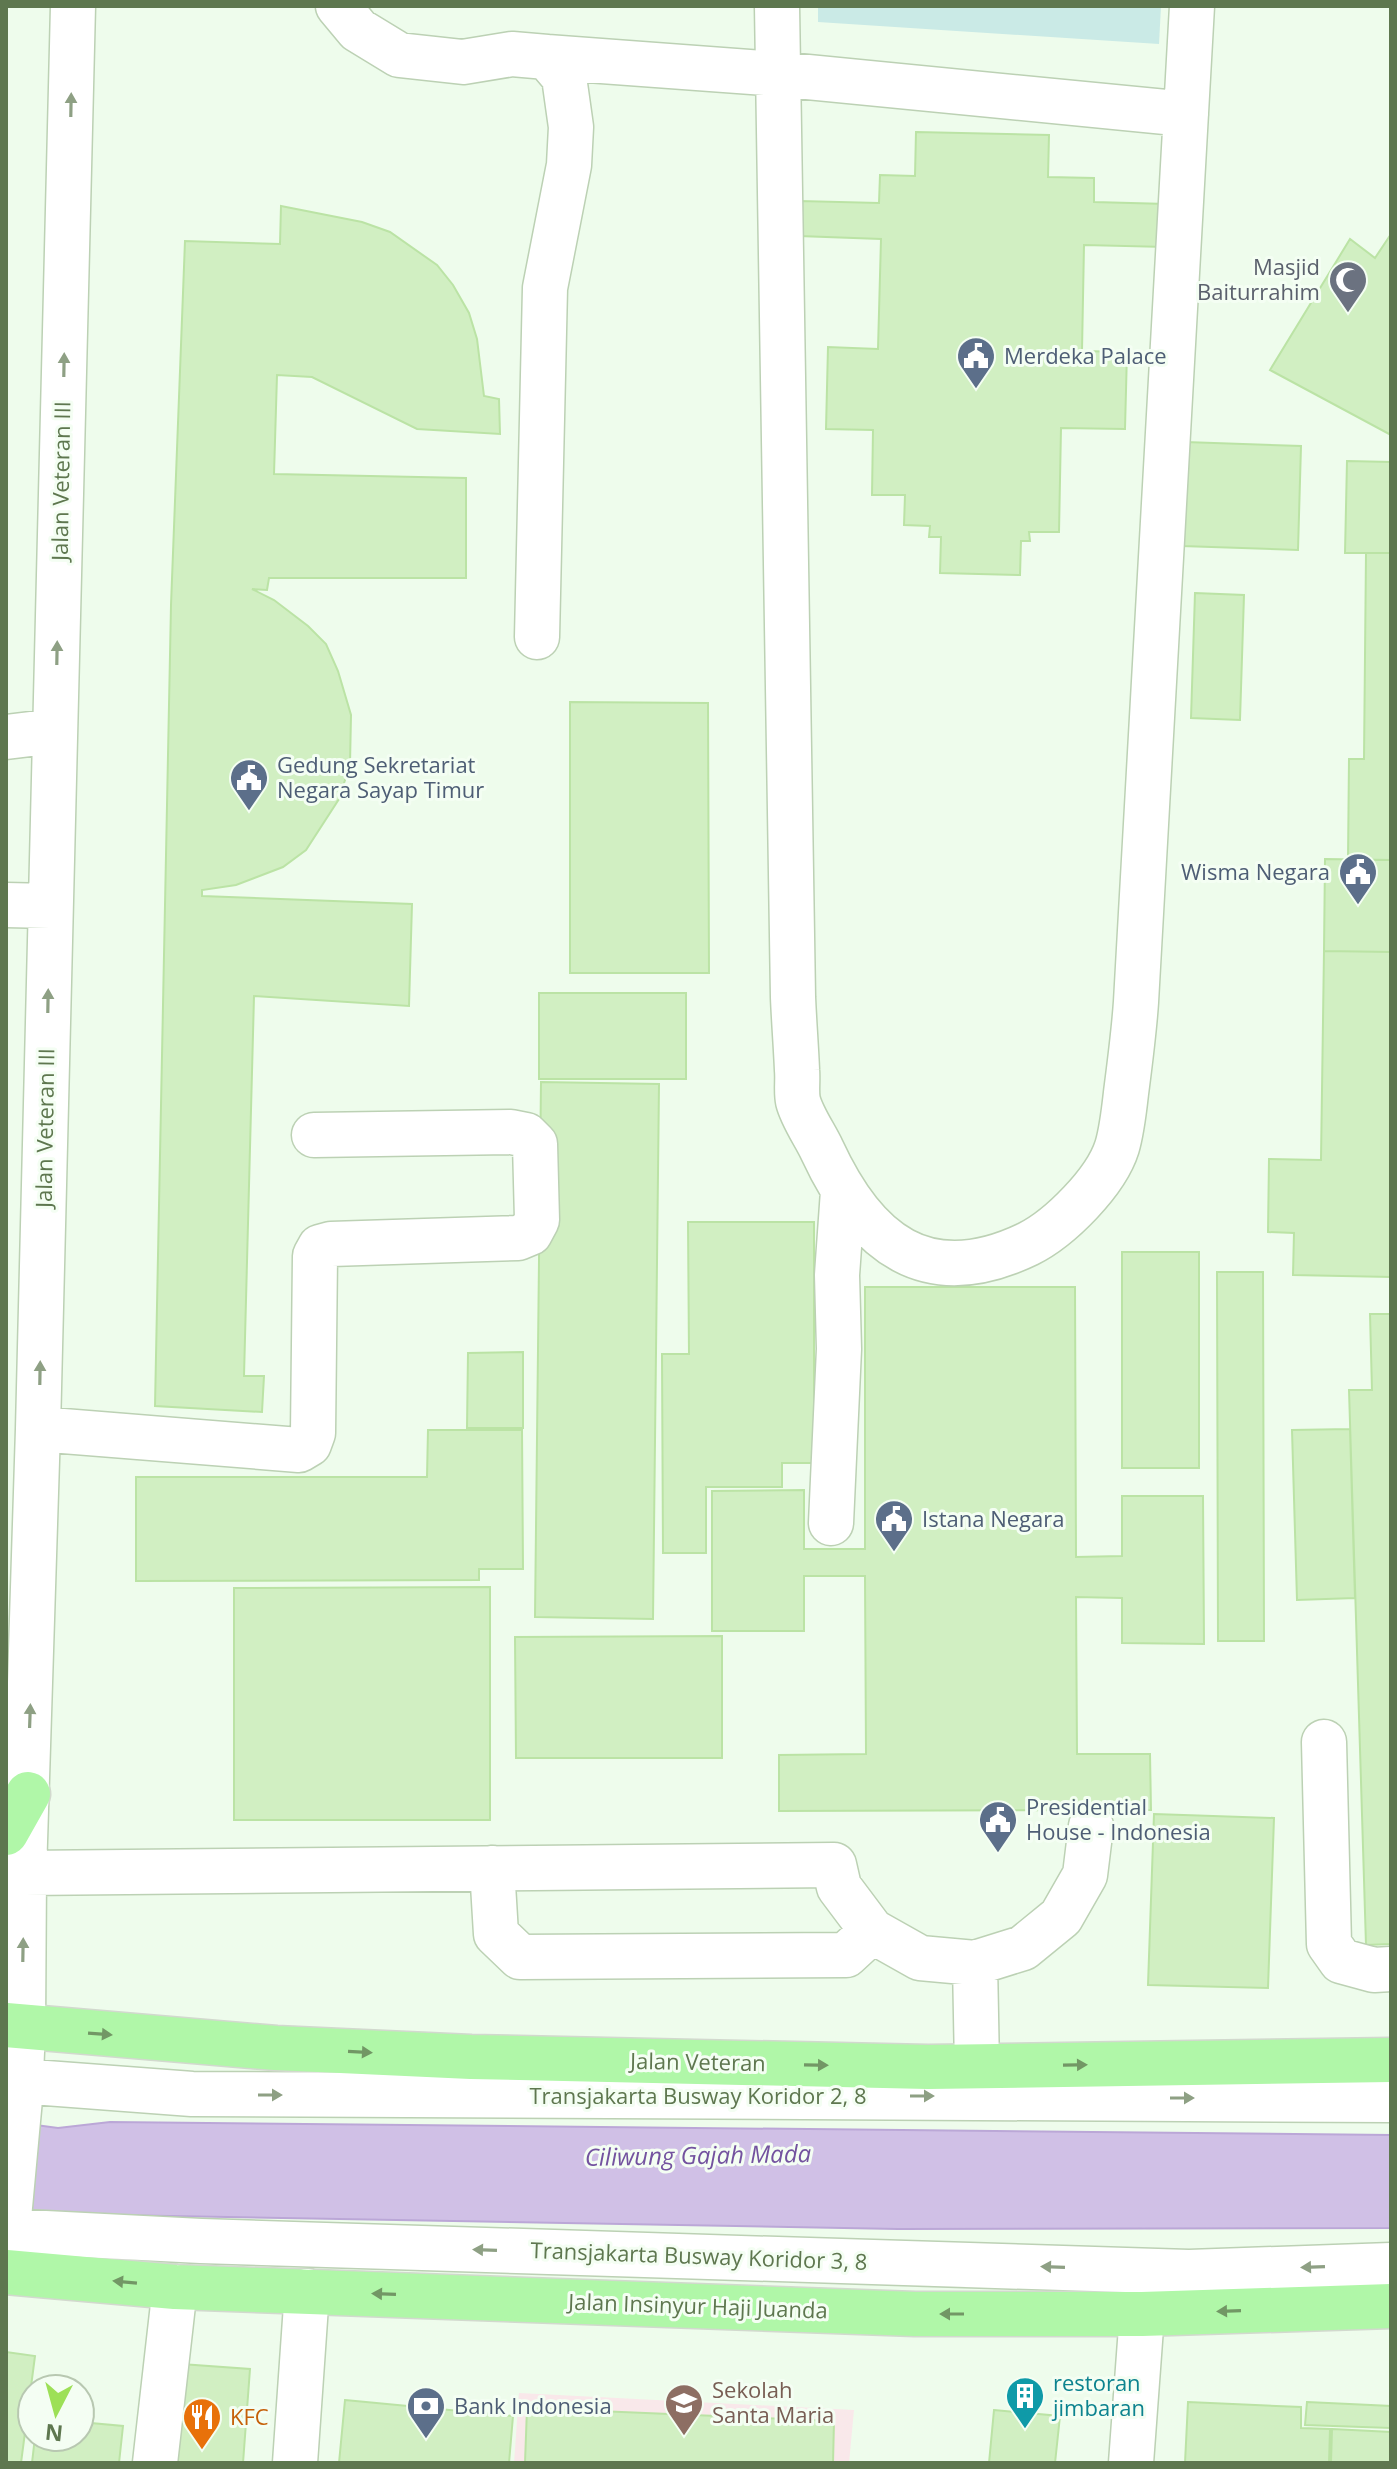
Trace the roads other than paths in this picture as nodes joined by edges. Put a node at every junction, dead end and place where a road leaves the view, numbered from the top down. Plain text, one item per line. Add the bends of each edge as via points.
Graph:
1 (73, 6) edge
2 (338, 6) edge
3 (777, 6) edge
4 (1192, 6) edge
5 (547, 57) junction
6 (777, 74) junction
7 (1186, 114) junction
8 (537, 637) dead end
9 (55, 731) junction
10 (6, 737) edge
11 (6, 905) edge
12 (50, 906) junction
13 (314, 1135) dead end
14 (25, 1158) edge
15 (843, 1191) junction
16 (38, 1429) junction
17 (831, 1523) dead end
18 (1324, 1742) dead end
19 (28, 1794) junction
20 (1091, 1826) dead end
21 (6, 1833) edge
22 (492, 1868) junction
23 (24, 1873) junction
24 (872, 1931) junction
25 (975, 1963) junction
26 (1391, 1969) edge
27 (14, 2027) edge
28 (1391, 2060) edge
29 (977, 2067) junction
30 (15, 2087) edge
31 (1391, 2100) edge
32 (7, 2241) edge
33 (1391, 2265) edge
34 (175, 2287) junction
35 (307, 2291) junction
36 (1391, 2306) edge
37 (1142, 2314) junction
38 (155, 2463) edge
39 (295, 2463) edge
40 (1131, 2463) edge

9 -> 1 street, Jalan Veteran III
2 - 5 street via 358,30 399,55 463,62 512,54
3 - 6 street
4 - 7 street
5 - 6 street
5 - 8 street via 564,77 571,127 569,165 545,288
6 - 7 street
6 - 15 street via 798,1101
7 - 15 street via 1135,1014 1116,1149 1099,1179 1061,1221 1033,1242 976,1263 924,1261 889,1242
9 - 10 street
9 - 12 street, Jalan Veteran III
11 - 12 street
14 -> 12 street, Jalan Veteran III
13 - 16 street via 526,1135 535,1144 537,1220 530,1233 518,1238 320,1247 315,1256 313,1433 299,1450
16 -> 14 street, Jalan Veteran III
15 - 17 street
19 -> 16 street, Jalan Veteran III
18 - 26 street via 1329,1944 1341,1961
19 - 21 main road
19 - 23 street, Jalan Veteran III
20 - 25 street via 1085,1875 1061,1917 1023,1948
22 - 23 street
22 - 24 street via 834,1865 839,1887
22 - 24 street via 496,1934 520,1957 846,1955
27 -> 23 street, Jalan Veteran III
24 - 25 street via 920,1958
25 - 29 street
27 -> 29 main road, Jalan Veteran via 456,2056
27 - 30 street, Jalan Veteran III
29 -> 28 main road, Jalan Veteran
30 -> 31 street, Transjakarta Busway Koridor 2, 8 via 192,2094
30 - 32 street, Jalan Veteran III
33 -> 32 street, Transjakarta Busway Koridor 3, 8 via 1189,2272 216,2241
34 -> 32 main road, Jalan Insinyur Haji Juanda
34 - 35 main road, Jalan Insinyur Haji Juanda
34 - 38 street
37 -> 35 main road, Jalan Insinyur Haji Juanda via 915,2314
35 - 39 street
36 -> 37 main road, Jalan Insinyur Haji Juanda
37 - 40 street

